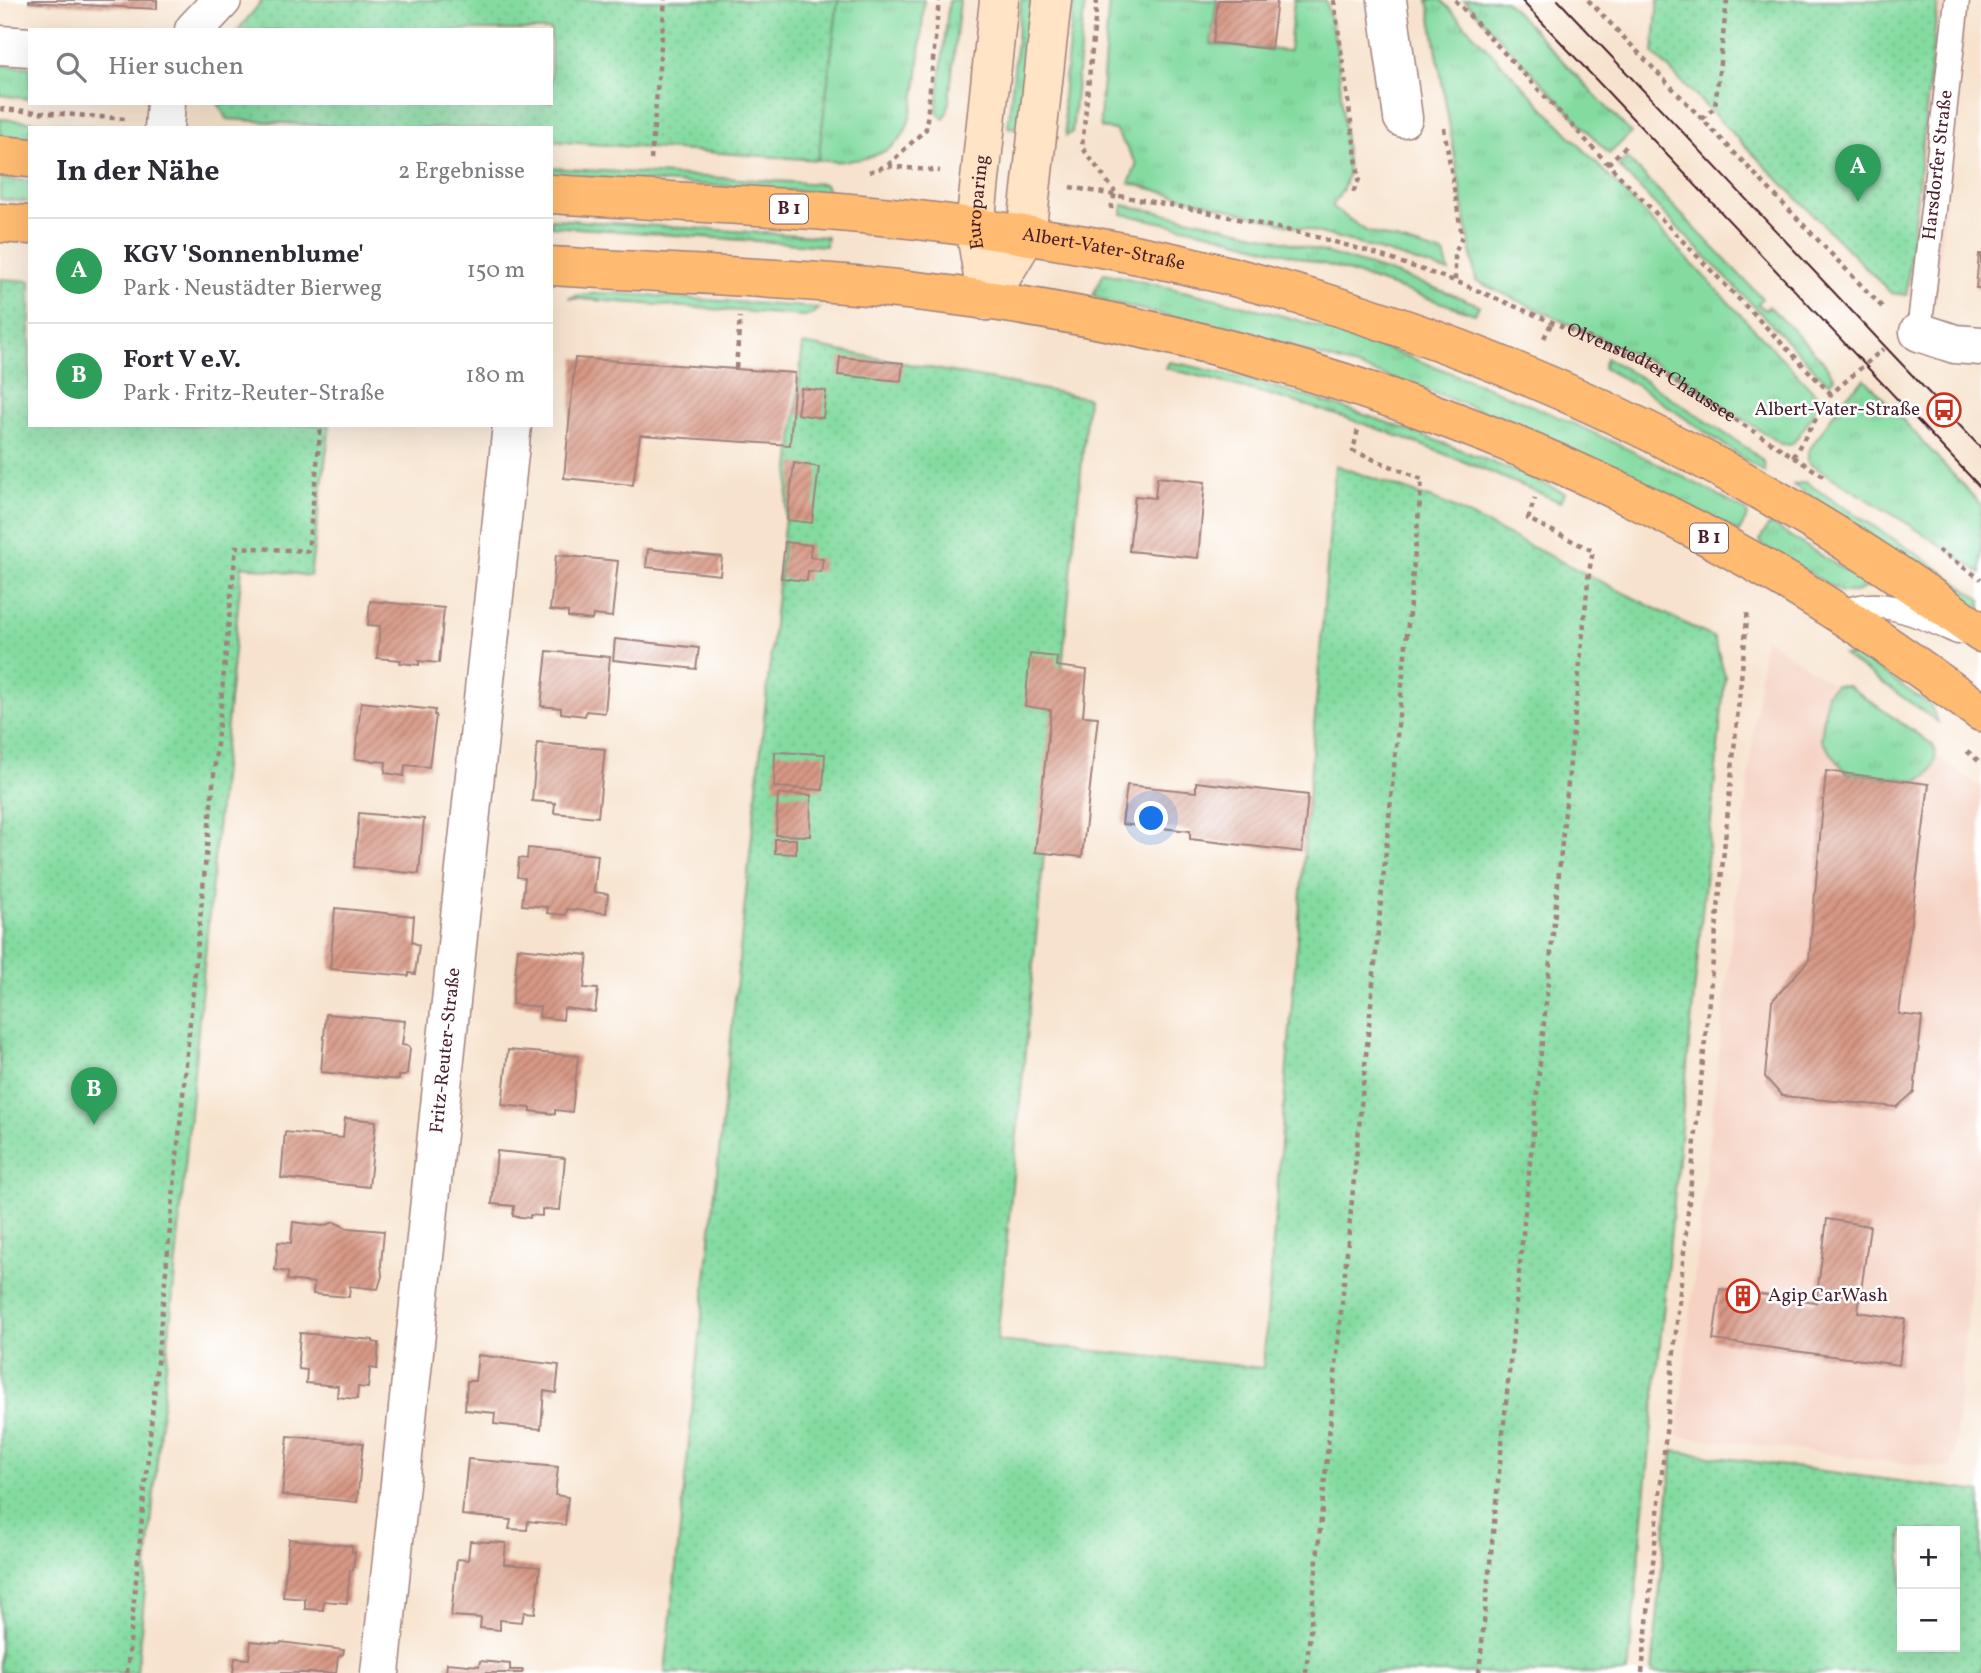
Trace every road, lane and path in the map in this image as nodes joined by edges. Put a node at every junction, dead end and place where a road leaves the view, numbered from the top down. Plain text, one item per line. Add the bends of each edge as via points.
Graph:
1 (222, 0) edge
2 (665, 0) edge
3 (939, 0) edge
4 (999, 0) edge
5 (1052, 0) edge
6 (1097, 0) edge
7 (1334, 0) edge
8 (1387, 0) edge
9 (1455, 0) edge
10 (1588, 0) edge
11 (1727, 0) edge
12 (1957, 0) edge
13 (196, 28) edge
14 (0, 45) edge
15 (28, 47) edge
16 (0, 108) edge
17 (155, 117) edge
18 (1403, 118) dead end
19 (1702, 118) junction
20 (1627, 145) dead end
21 (0, 155) edge
22 (28, 158) edge
23 (1608, 164) junction
24 (651, 165) dead end
25 (887, 166) dead end
26 (553, 194) edge
27 (1352, 195) dead end
28 (0, 223) edge
29 (28, 225) edge
30 (975, 228) junction
31 (1026, 236) junction
32 (1462, 236) dead end
33 (553, 266) edge
34 (1455, 281) junction
35 (987, 300) junction
36 (740, 316) dead end
37 (1552, 322) junction
38 (1911, 331) junction
39 (1544, 338) dead end
40 (1981, 346) edge
41 (736, 368) dead end
42 (1831, 394) junction
43 (321, 427) edge
44 (512, 427) edge
45 (1358, 429) dead end
46 (1793, 457) junction
47 (1788, 467) dead end
48 (1828, 479) dead end
49 (1523, 493) dead end
50 (1535, 498) junction
51 (1546, 504) dead end
52 (1932, 546) dead end
53 (1981, 579) edge
54 (1738, 603) dead end
55 (1841, 614) junction
56 (1981, 633) edge
57 (1981, 642) edge
58 (1981, 712) edge
59 (127, 1673) edge
60 (380, 1673) edge
61 (1306, 1673) edge
62 (1479, 1673) edge
63 (1642, 1673) edge

1 - 13 street
2 - 24 path
3 - 25 path via 926,129
4 - 30 main road, Europaring
5 - 31 main road, Europaring
6 - 34 path via 1082,147 1115,193 1313,236
7 - 27 path via 1359,179
8 - 18 street
9 - 23 path
10 - 19 path
11 - 19 path via 1715,107
12 - 38 lane, Harsdorfer Straße
14 - 15 street
16 - 17 path
19 - 38 path
20 - 23 path
21 - 22 main road
23 - 42 path
26 - 30 main road, Albert-Vater-Straße / B 1 via 837,213
28 - 29 main road
30 - 31 main road, Albert-Vater-Straße / B 1
30 - 35 main road, Europaring
31 - 35 main road, Europaring
31 - 56 main road, Albert-Vater-Straße / B 1 via 1181,264 1448,344 1632,423 1715,465 1822,525
32 - 34 path via 1455,253
33 - 35 main road, B 1 via 839,283
34 - 37 path, Olvenstedter Chaussee
35 - 55 main road, B 1 via 1222,348 1414,407 1521,448 1645,505
36 - 41 path
37 - 39 path
37 - 46 path, Olvenstedter Chaussee via 1644,361
38 - 40 street
38 - 42 path
42 - 46 path
43 - 59 path via 308,551 236,547
44 - 60 street, Fritz-Reuter-Straße
45 - 61 path via 1353,451 1422,479
46 - 47 path
46 - 48 path, Olvenstedter Chaussee
49 - 50 path
50 - 51 path
50 - 62 path via 1528,519 1593,551
52 - 53 path
54 - 63 path via 1748,609
55 - 57 lane via 1854,608 1890,608
55 - 58 main road, B 1

